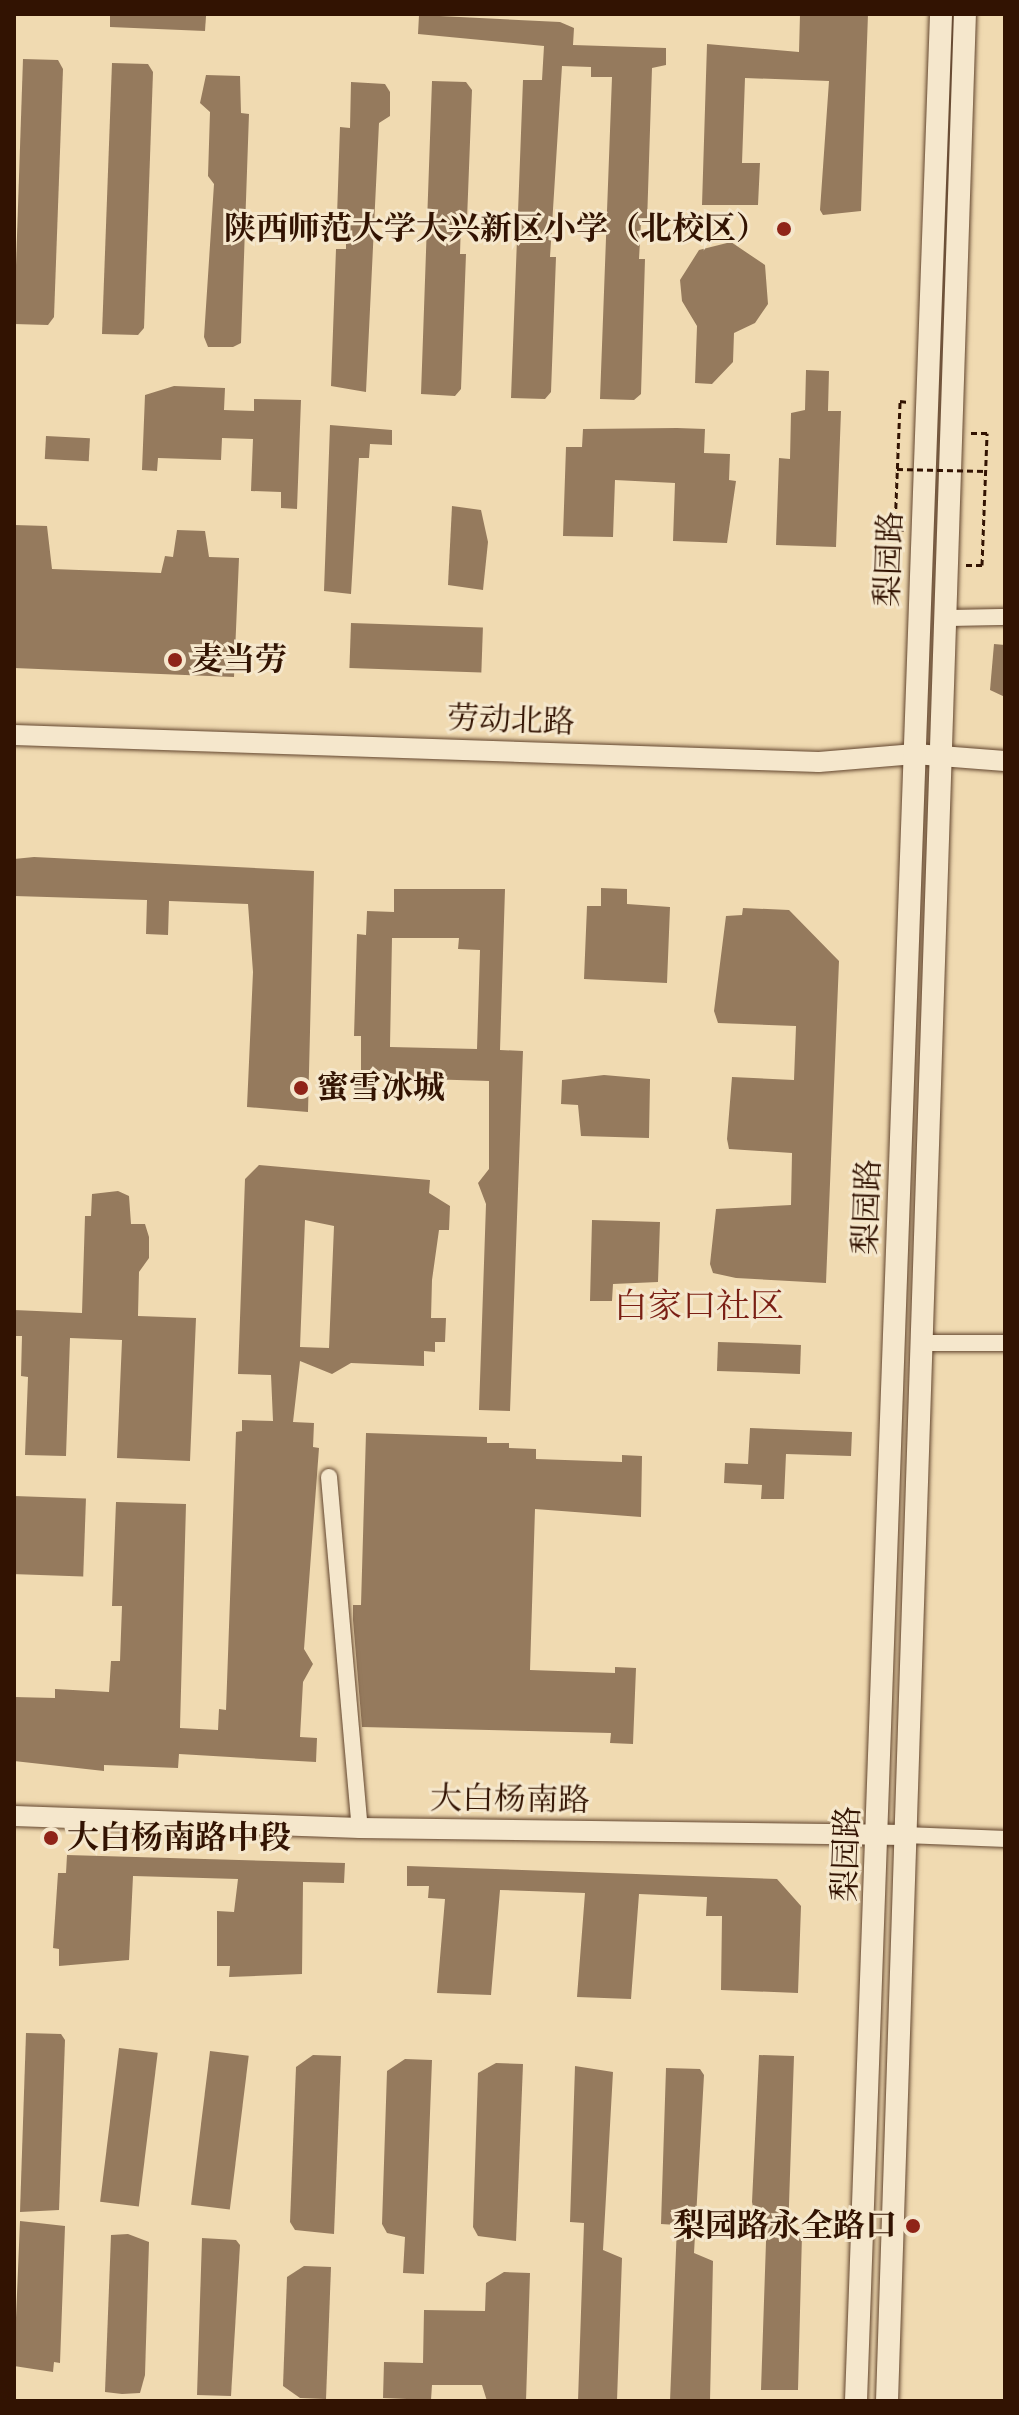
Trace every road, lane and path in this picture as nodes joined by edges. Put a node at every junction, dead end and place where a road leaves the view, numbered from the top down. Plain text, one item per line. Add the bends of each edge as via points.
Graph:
1 (941, 14) edge
2 (965, 14) edge
3 (900, 401) dead end
4 (987, 433) dead end
5 (897, 469) junction
6 (986, 471) junction
7 (895, 528) dead end
8 (982, 565) dead end
9 (1005, 617) edge
10 (945, 618) junction
11 (14, 735) edge
12 (915, 754) junction
13 (940, 759) junction
14 (1005, 761) edge
15 (921, 1343) junction
16 (1005, 1343) edge
17 (329, 1477) dead end
18 (14, 1816) edge
19 (360, 1828) junction
20 (880, 1834) junction
21 (906, 1835) junction
22 (1005, 1839) edge
23 (856, 2401) edge
24 (887, 2401) edge

1 - 12 main road, 梨园路
2 - 10 main road, 梨园路
3 - 5 path
4 - 6 path
5 - 6 path, bridge
5 - 7 path
6 - 8 path
9 - 10 street
10 - 13 main road, 梨园路
11 - 12 street, 劳动北路 via 819,762
12 - 13 street, 劳动北路
12 - 20 main road, 梨园路
13 - 14 street, 劳动北路
13 - 15 main road, 梨园路
15 - 16 street
15 - 21 main road, 梨园路
17 - 19 street
18 - 19 street, 大白杨南路
19 - 20 street, 大白杨南路
20 - 21 street, 大白杨南路
20 - 23 main road, 梨园路
21 - 22 street, 大白杨南路
21 - 24 main road, 梨园路

